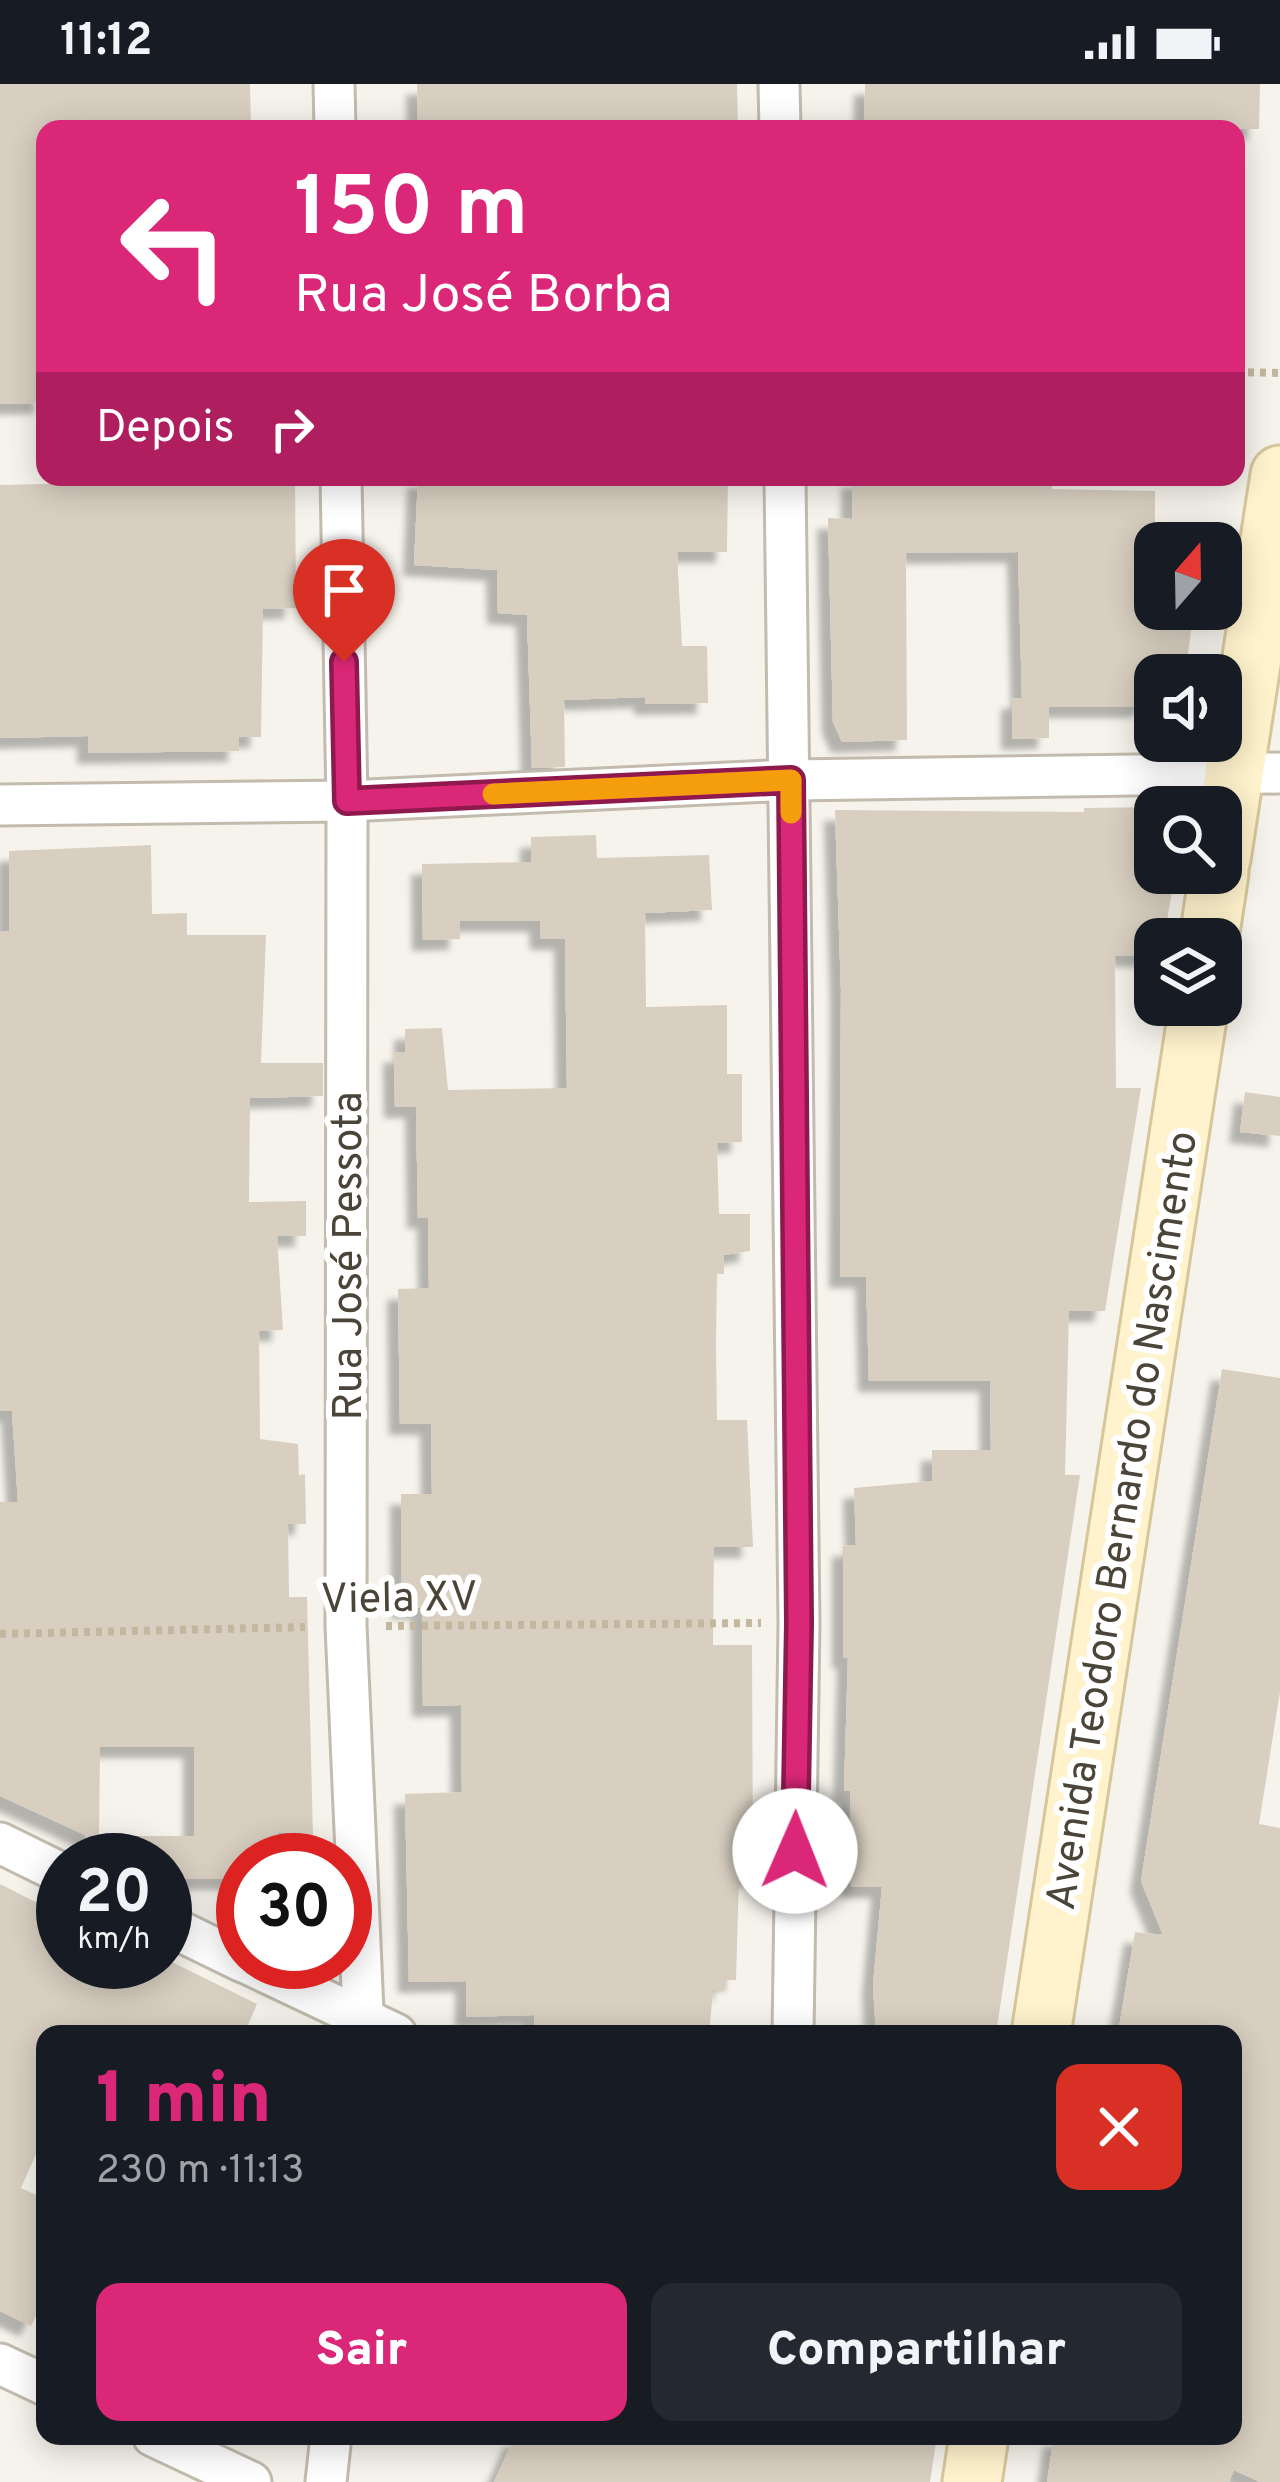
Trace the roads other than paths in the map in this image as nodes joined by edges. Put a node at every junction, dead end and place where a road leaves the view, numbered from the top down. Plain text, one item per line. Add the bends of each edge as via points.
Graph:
1 (334, 84) edge
2 (779, 84) edge
3 (334, 120) edge
4 (780, 120) edge
5 (1280, 475) edge
6 (341, 486) edge
7 (785, 486) edge
8 (1257, 772) edge
9 (791, 780) junction
10 (347, 801) junction
11 (0, 805) edge
12 (1242, 809) edge
13 (1196, 1026) edge
14 (0, 1843) edge
15 (36, 1861) edge
16 (295, 1989) edge
17 (365, 2025) edge
18 (375, 2025) edge
19 (793, 2025) edge
20 (1042, 2025) edge
21 (0, 2364) edge
22 (36, 2381) edge
23 (172, 2445) edge
24 (331, 2445) edge
25 (978, 2445) edge
26 (251, 2482) edge
27 (326, 2482) edge
28 (972, 2482) edge

1 - 3 street
2 - 4 street
5 - 8 street
6 - 10 street, Rua José Pessota
7 - 9 street
8 - 9 street
8 - 12 street
9 - 10 street
9 - 19 street via 799,1623
10 - 11 street
10 - 18 street, Rua José Pessota via 346,1626
13 - 20 street, Avenida Teodoro Bernardo do Nascimento
14 - 15 street
16 - 17 street
21 - 22 street
23 - 26 street
24 - 27 street
25 - 28 street

